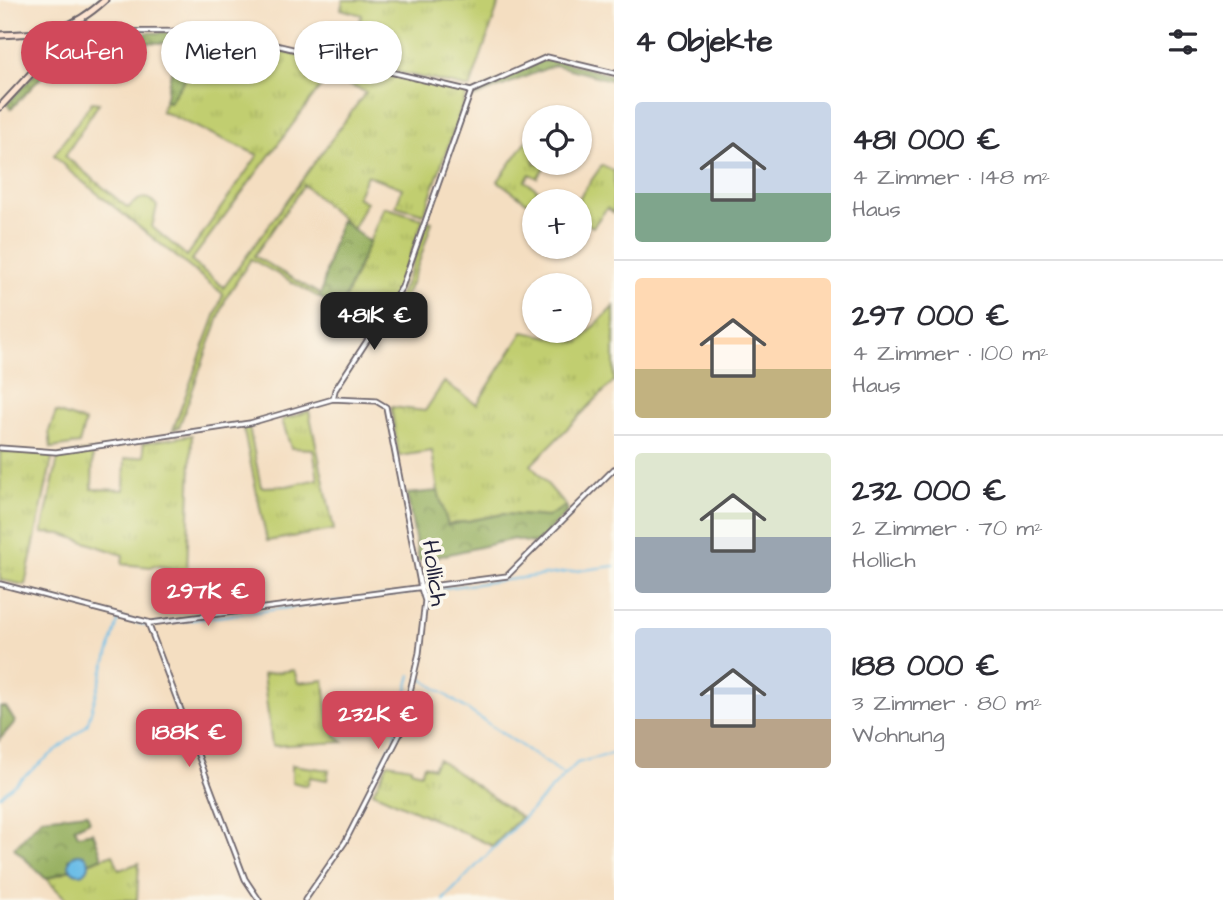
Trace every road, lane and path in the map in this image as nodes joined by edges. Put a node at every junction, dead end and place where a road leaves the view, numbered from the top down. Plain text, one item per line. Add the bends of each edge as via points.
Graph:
1 (104, 0) edge
2 (78, 21) edge
3 (147, 31) edge
4 (21, 33) edge
5 (0, 34) edge
6 (614, 73) edge
7 (22, 84) edge
8 (471, 91) junction
9 (0, 107) edge
10 (332, 399) junction
11 (0, 448) edge
12 (614, 469) edge
13 (0, 584) edge
14 (421, 588) junction
15 (148, 623) junction
16 (259, 900) edge
17 (305, 900) edge

1 - 2 main road
3 - 8 street via 216,31
4 - 5 main road
6 - 8 street via 547,57
7 - 9 main road
8 - 10 street via 402,287
10 - 11 street, Hollich via 250,422 57,452
10 - 14 street, Hollich via 376,401 387,410
12 - 14 street via 507,576
13 - 15 street
14 - 15 street
14 - 17 street, Hollich via 425,601 419,653 400,734 345,842
15 - 16 street via 245,879

